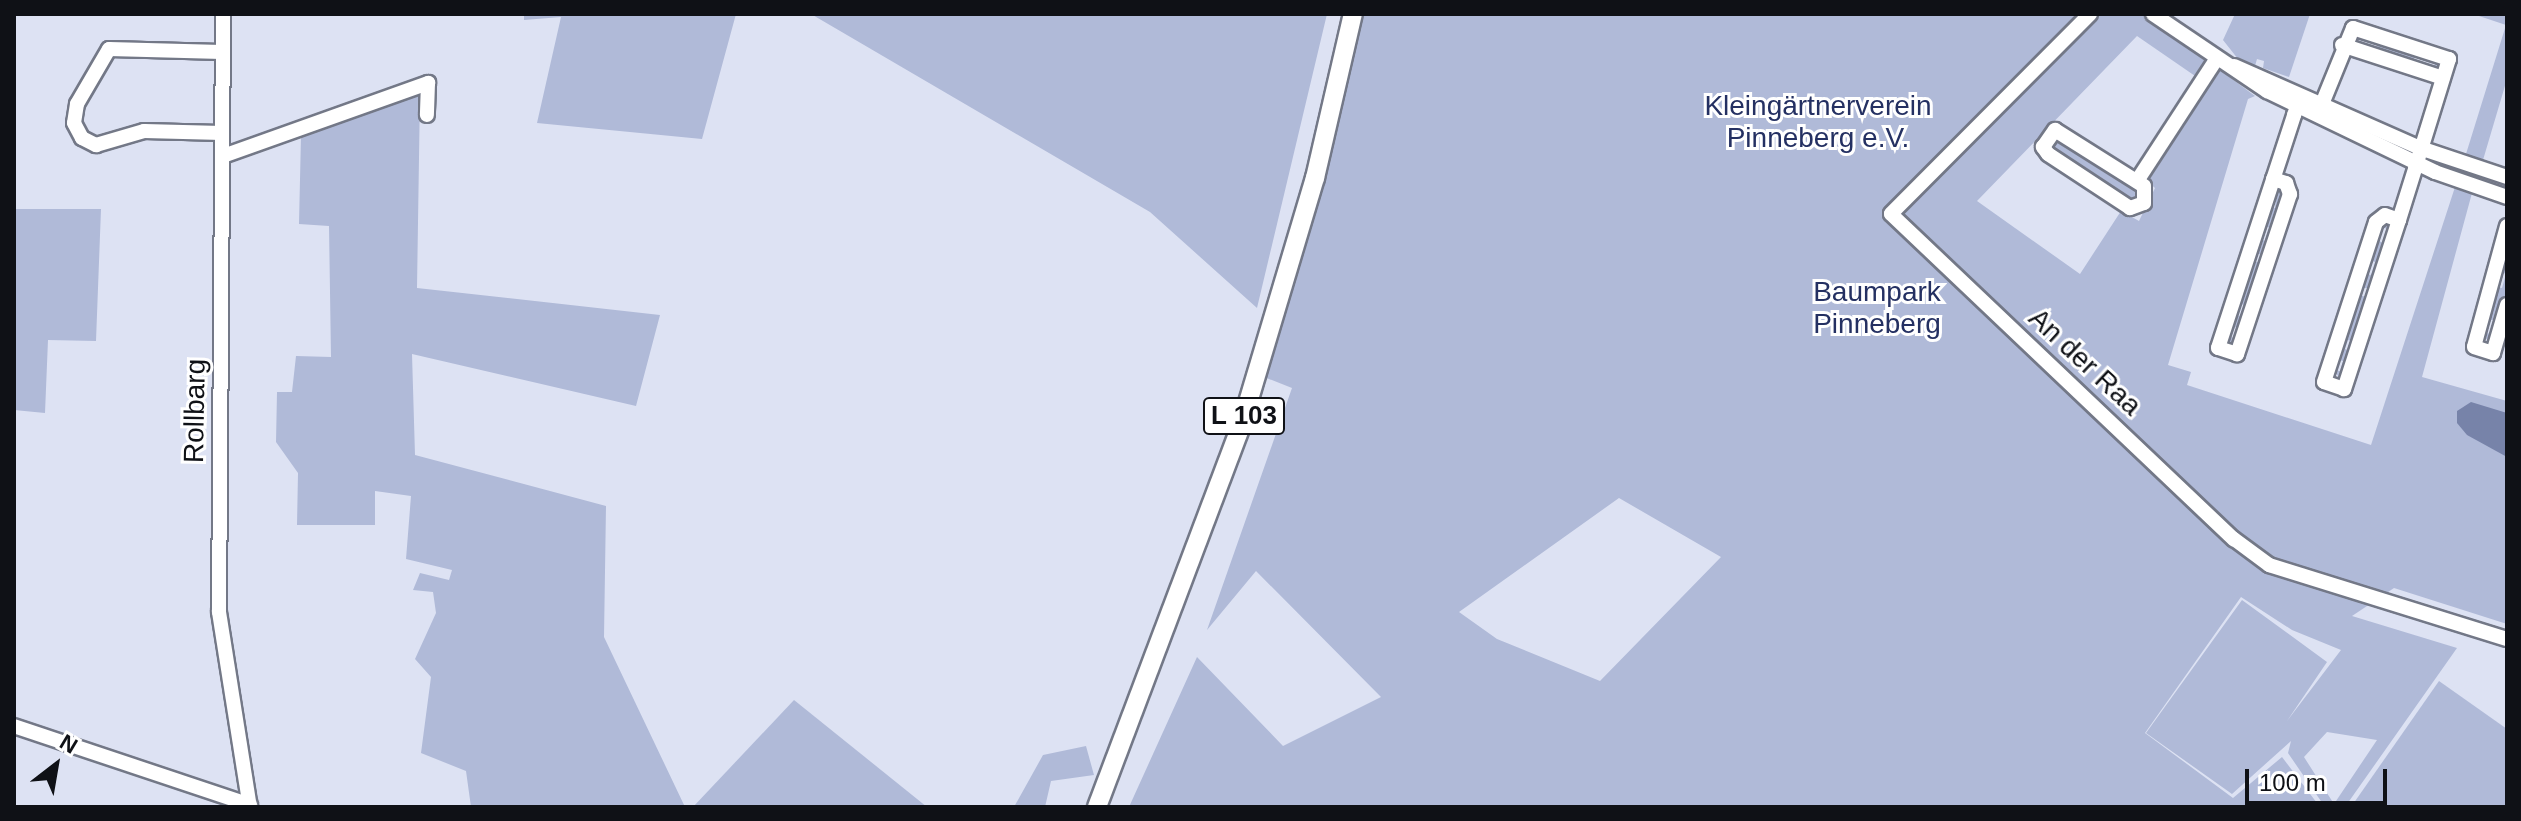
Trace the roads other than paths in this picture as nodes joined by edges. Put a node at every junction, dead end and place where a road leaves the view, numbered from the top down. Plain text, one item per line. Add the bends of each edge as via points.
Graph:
1 (223, 14) edge
2 (1353, 14) edge
3 (2090, 14) edge
4 (2153, 14) edge
5 (222, 52) junction
6 (2216, 60) junction
7 (2308, 105) junction
8 (427, 115) dead end
9 (222, 133) junction
10 (2418, 155) junction
11 (223, 156) junction
12 (2507, 177) edge
13 (2273, 179) junction
14 (2137, 181) junction
15 (2507, 197) edge
16 (2399, 220) junction
17 (2507, 226) edge
18 (2249, 254) junction
19 (2268, 260) junction
20 (2502, 260) edge
21 (2355, 288) junction
22 (2374, 295) junction
23 (2507, 305) edge
24 (2507, 639) edge
25 (14, 726) edge
26 (250, 806) edge
27 (1097, 807) edge

1 - 5 street, Rollbarg
2 - 27 main road, L 103 via 1315,178 1258,372 1183,589
3 - 24 street, An der Raa via 1891,214 2234,539 2269,565
4 - 6 street
5 - 9 street, Rollbarg
5 - 9 street via 109,49 77,104 74,123 82,138 96,145 144,131
6 - 7 street
6 - 14 street
7 - 10 street
7 - 10 street via 2353,28 2449,59
7 - 13 street
8 - 11 street via 428,83
9 - 11 street, Rollbarg
10 - 12 street
10 - 15 street
10 - 16 street
11 - 26 street, Rollbarg via 219,612
13 - 18 street
13 - 19 street via 2286,183 2290,194
14 - 14 street via 2061,131 2046,137 2043,147 2048,154 2130,208 2144,203 2147,194
16 - 21 street via 2385,215 2376,222
16 - 22 street
17 - 20 street
18 - 19 street
18 - 19 street via 2218,348 2237,354
20 - 23 street via 2474,347 2493,353
21 - 22 street
21 - 22 street via 2324,382 2344,389
25 - 26 street

